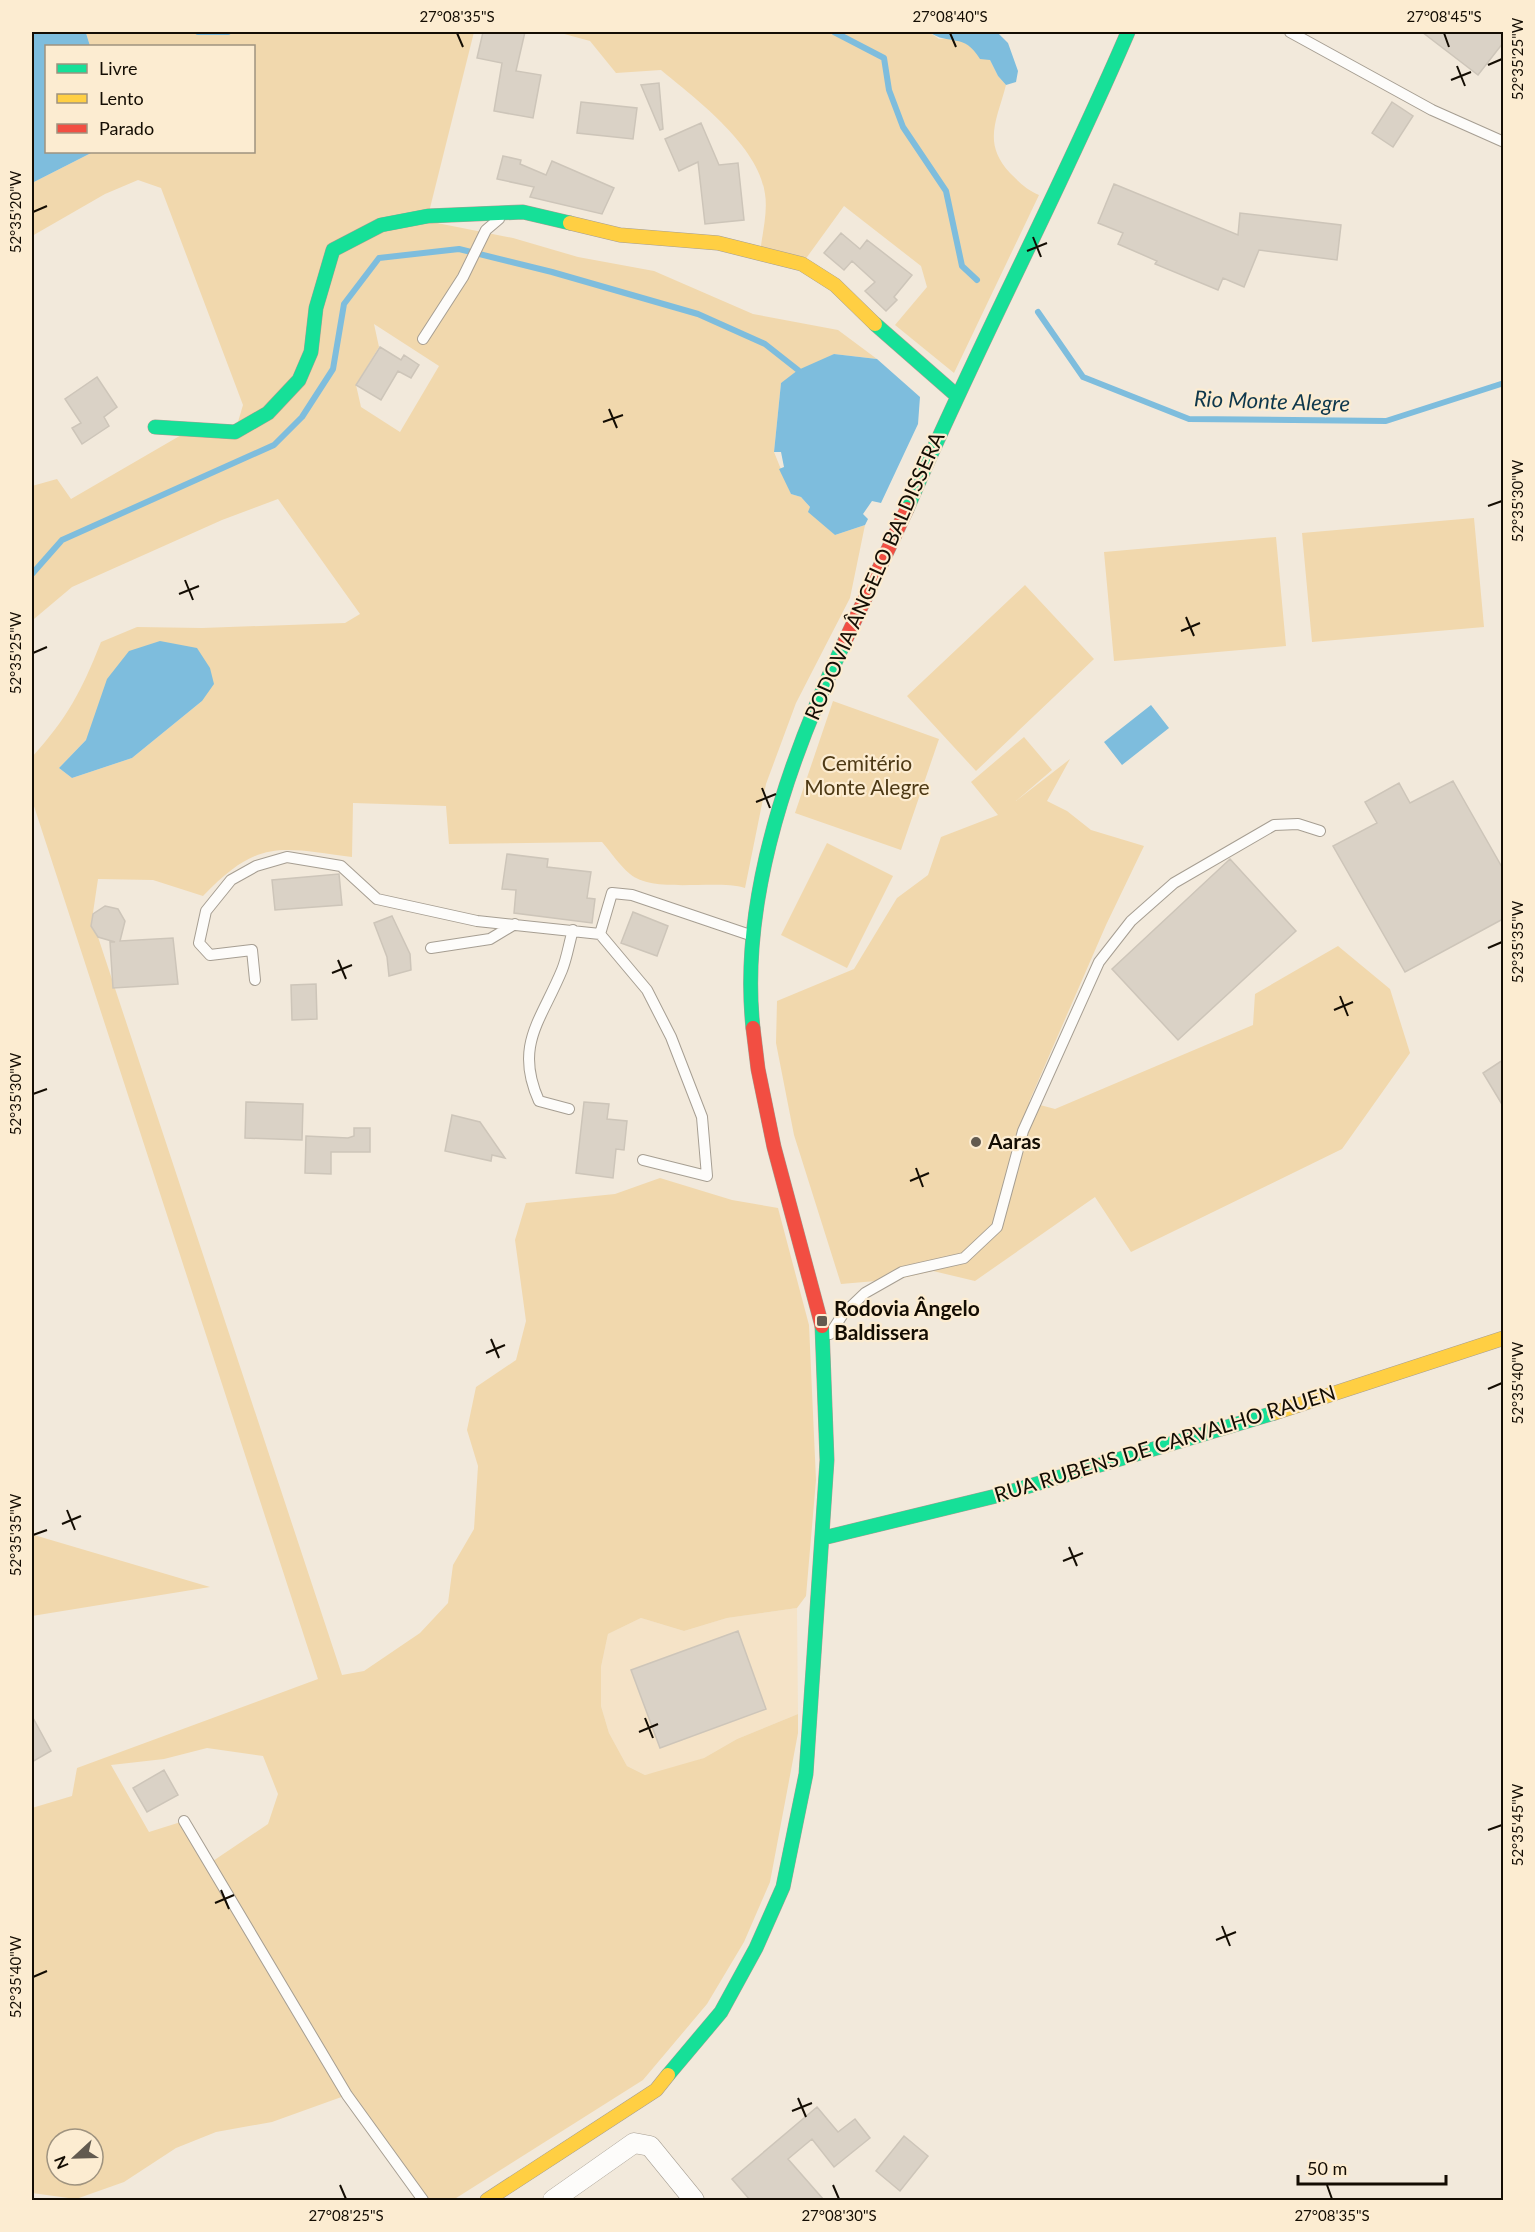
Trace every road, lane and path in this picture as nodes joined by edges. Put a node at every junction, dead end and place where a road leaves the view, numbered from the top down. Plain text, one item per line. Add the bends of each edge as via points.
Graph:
1 (1128, 32) edge
2 (1290, 32) edge
3 (1503, 142) edge
4 (506, 213) junction
5 (423, 339) dead end
6 (956, 395) junction
7 (155, 427) dead end
8 (1320, 831) dead end
9 (515, 924) junction
10 (573, 930) junction
11 (600, 934) junction
12 (753, 936) junction
13 (431, 948) dead end
14 (255, 980) dead end
15 (569, 1109) dead end
16 (642, 1160) dead end
17 (1503, 1338) edge
18 (823, 1344) junction
19 (823, 1538) junction
20 (184, 1821) dead end
21 (423, 2200) edge
22 (487, 2200) edge
23 (553, 2200) edge
24 (694, 2200) edge

1 - 6 street, RODOVIA ÂNGELO BALDISSERA
2 - 3 lane via 1432,110
4 - 5 lane via 486,231 463,277
4 - 6 street via 523,212 620,235 718,243 802,264 835,285 902,350
4 - 7 street via 428,216 381,225 333,250 316,308 311,352 299,380 268,413 235,432
6 - 12 street, RODOVIA ÂNGELO BALDISSERA via 807,728 760,882
8 - 18 lane via 1298,824 1274,825 1173,883 1131,921 1099,962 1023,1131 997,1227 964,1258 902,1272 865,1293 843,1314
9 - 10 lane
9 - 13 lane via 489,939
9 - 14 lane via 477,921 376,899 341,866 287,857 256,866 231,880 206,911 200,943 210,955 252,950
10 - 11 lane
10 - 15 lane via 563,967 528,1044 529,1079 539,1101
11 - 12 lane via 612,893 632,895
11 - 16 lane via 646,990 671,1037 702,1118 707,1176
12 - 18 street, RODOVIA ÂNGELO BALDISSERA via 752,1016 758,1070 774,1147 822,1321
17 - 19 street, RUA RUBENS DE CARVALHO RAUEN via 1206,1436 915,1518
18 - 19 street, RODOVIA ÂNGELO BALDISSERA via 827,1460
19 - 22 street, RODOVIA ÂNGELO BALDISSERA via 806,1774 783,1887 756,1948 720,2012 656,2090
20 - 21 lane via 347,2095
23 - 24 street via 634,2143 650,2146

